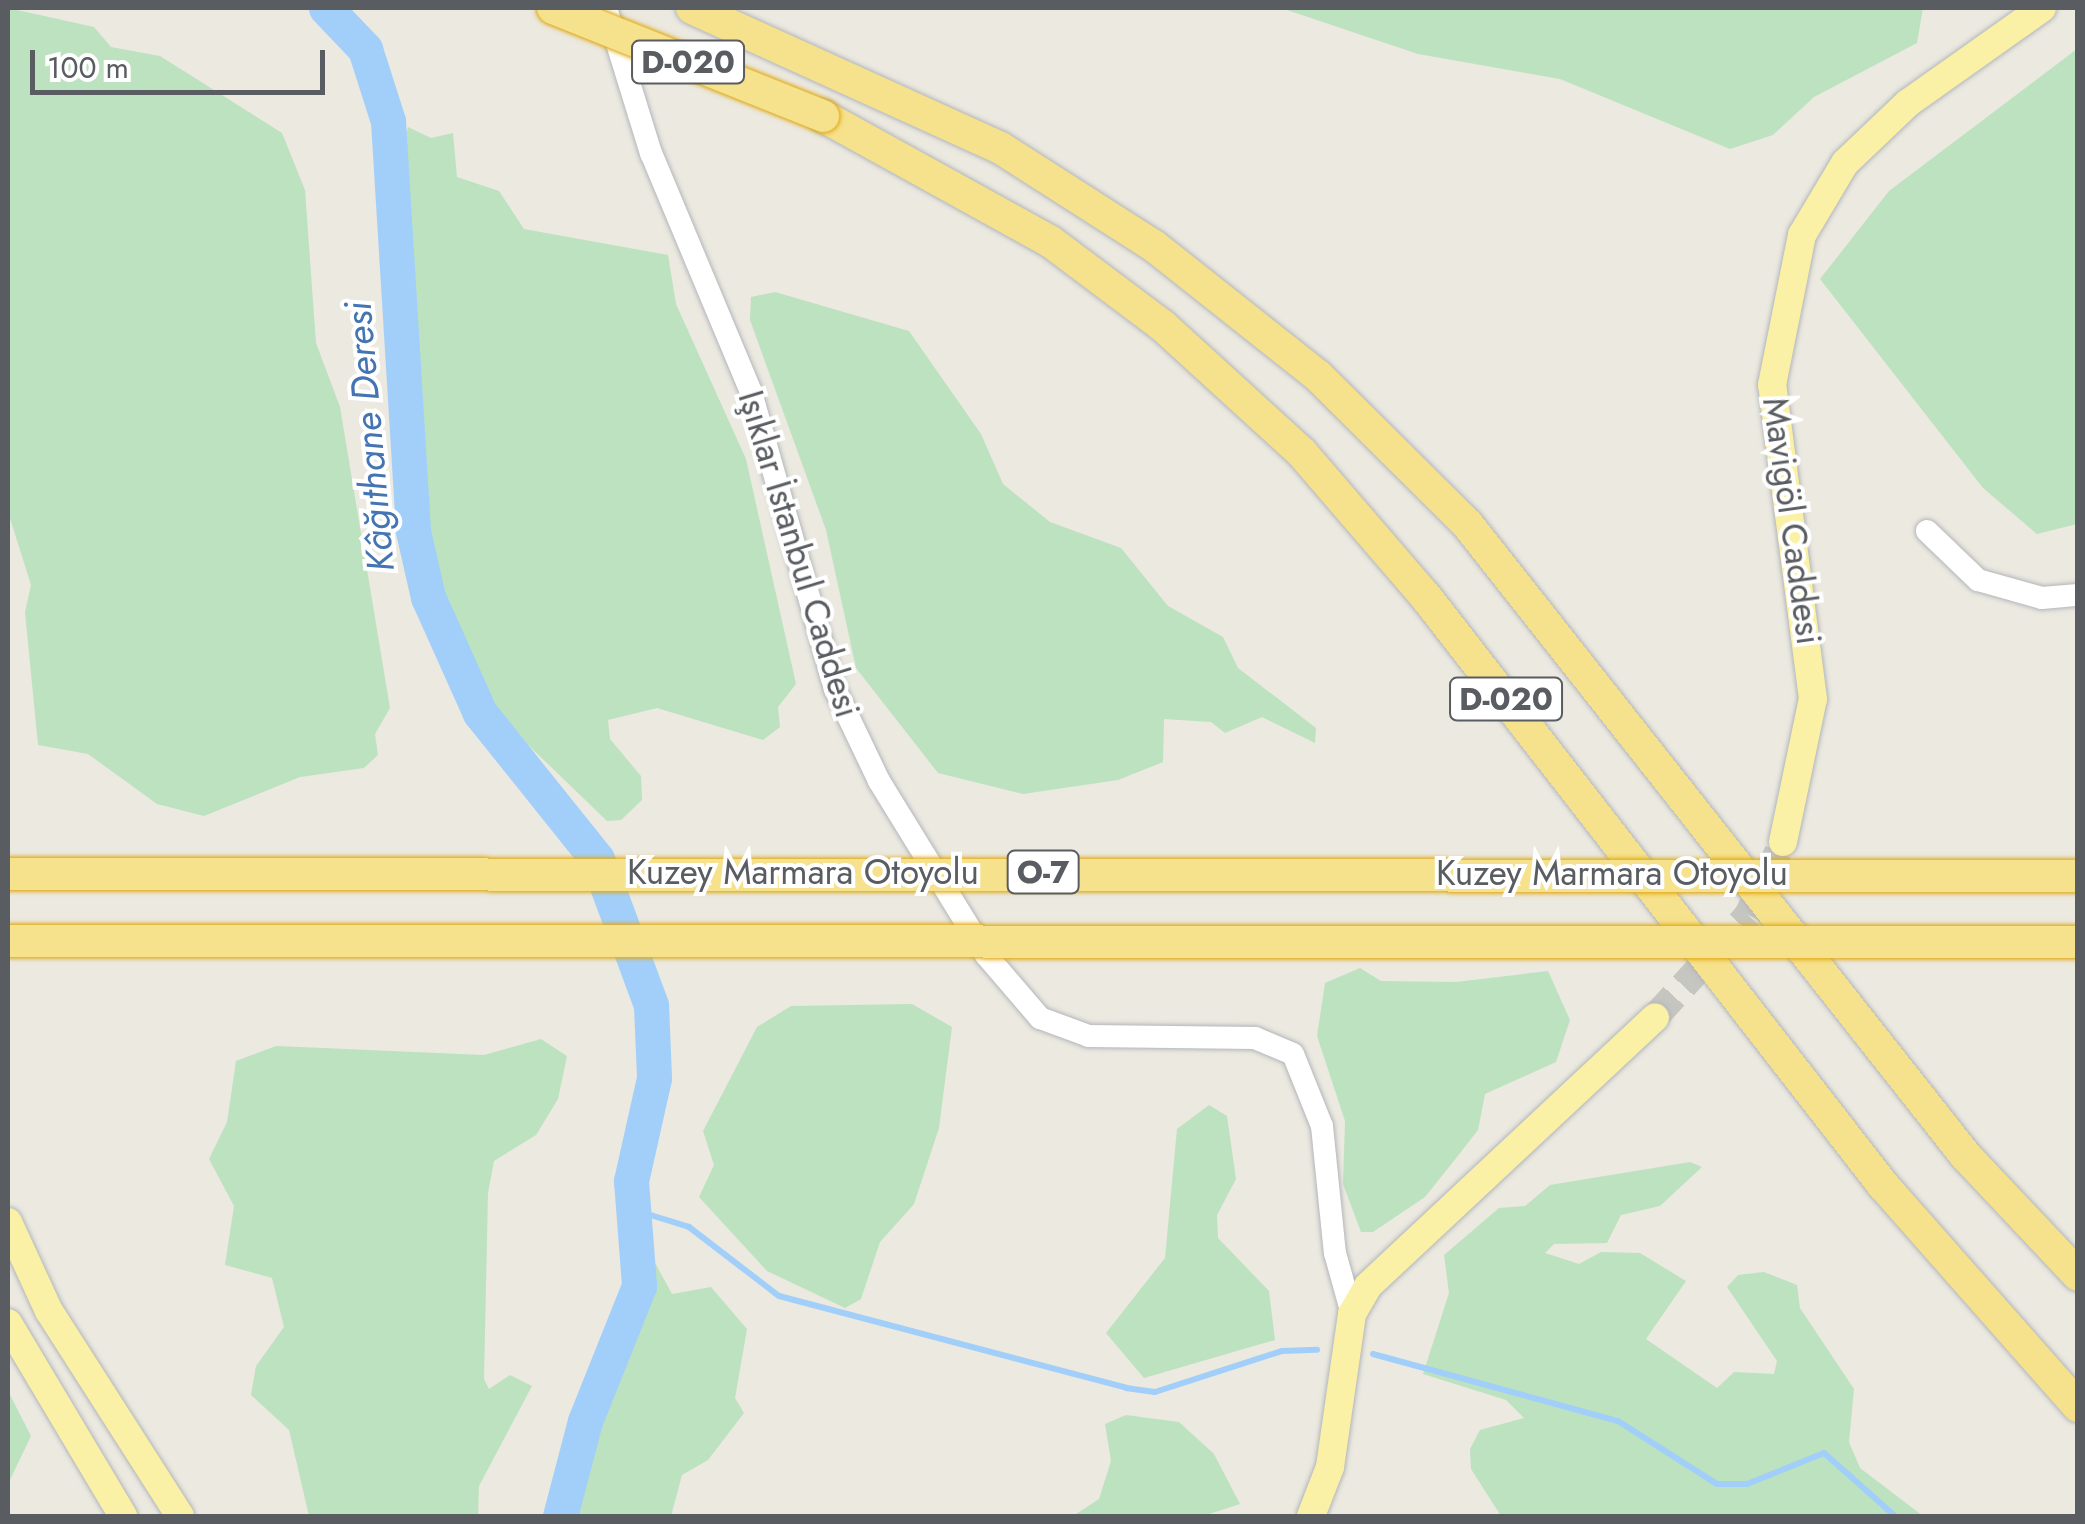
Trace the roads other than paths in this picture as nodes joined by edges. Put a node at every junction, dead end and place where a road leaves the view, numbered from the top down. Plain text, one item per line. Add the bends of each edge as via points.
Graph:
1 (553, 8) edge
2 (606, 8) edge
3 (692, 8) edge
4 (2042, 8) edge
5 (1927, 531) dead end
6 (2078, 595) edge
7 (1784, 842) tunnel mouth
8 (8, 874) edge
9 (2078, 876) edge
10 (8, 941) edge
11 (2078, 942) edge
12 (1655, 1018) tunnel mouth
13 (8, 1222) edge
14 (2078, 1275) edge
15 (1352, 1314) junction
16 (8, 1323) edge
17 (2078, 1406) edge
18 (122, 1516) edge
19 (180, 1516) edge
20 (1311, 1516) edge

1 - 17 highway, D-020, bridge via 822,116 1066,252 1302,453 1426,597 1883,1185
2 - 15 street, Işıklar İstanbul Caddesi via 651,153 751,392 836,689 870,764 986,955 1040,1018 1089,1036 1255,1038 1293,1054 1322,1126 1336,1254
3 - 14 highway, D-020 via 843,69 999,148 1140,237 1267,331 1386,440 1575,654 1965,1155
4 - 7 main road, Mavigöl Caddesi via 1857,151 1802,235 1772,385 1813,699
5 - 6 street via 1978,580 2042,598
8 - 9 highway, Kuzey Marmara Otoyolu / O-7, bridge
10 - 11 highway, Kuzey Marmara Otoyolu / O-7, bridge
12 - 15 main road via 1434,1217
13 - 19 main road via 49,1310
15 - 20 main road via 1330,1467
16 - 18 main road

